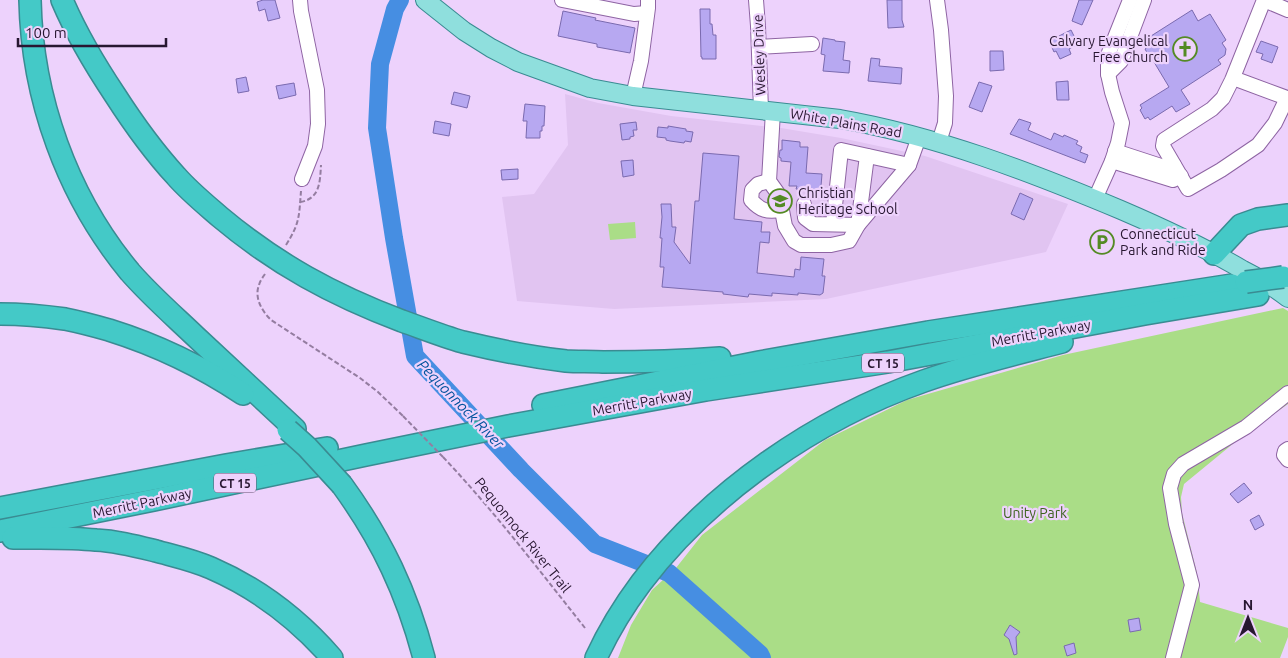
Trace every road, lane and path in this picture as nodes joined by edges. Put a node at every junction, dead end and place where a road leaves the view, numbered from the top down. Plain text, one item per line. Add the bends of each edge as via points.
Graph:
1 (30, 0) edge
2 (62, 0) edge
3 (300, 0) edge
4 (562, 0) edge
5 (756, 0) edge
6 (937, 0) edge
7 (1130, 0) edge
8 (1144, 0) edge
9 (1264, 0) edge
10 (428, 3) edge
11 (647, 7) edge
12 (1288, 10) edge
13 (812, 44) dead end
14 (759, 47) junction
15 (1108, 74) junction
16 (1234, 78) junction
17 (633, 96) junction
18 (767, 110) junction
19 (919, 137) junction
20 (939, 142) junction
21 (867, 156) junction
22 (1113, 156) junction
23 (909, 165) junction
24 (1177, 170) junction
25 (302, 179) dead end
26 (769, 181) junction
27 (1094, 199) junction
28 (300, 202) dead end
29 (804, 204) dead end
30 (781, 210) junction
31 (1288, 215) edge
32 (833, 224) junction
33 (858, 225) junction
34 (286, 245) dead end
35 (1214, 254) junction
36 (265, 274) dead end
37 (1286, 281) edge
38 (1252, 289) junction
39 (1288, 298) edge
40 (1212, 303) junction
41 (0, 314) edge
42 (928, 332) junction
43 (1288, 393) edge
44 (503, 420) junction
45 (464, 428) junction
46 (292, 429) junction
47 (1288, 449) edge
48 (1288, 460) edge
49 (0, 508) edge
50 (0, 531) edge
51 (0, 539) edge
52 (585, 628) dead end
53 (332, 658) edge
54 (424, 658) edge
55 (596, 658) edge
56 (1173, 658) edge

1 - 46 highway via 34,56 51,129 65,165 93,219 145,288
2 - 42 highway via 108,85 176,176 238,232 274,258 374,310 462,342 567,361 650,362 729,357 844,339
3 - 25 street via 317,90 318,124 315,146
4 - 11 street via 634,14
5 - 14 street, Wesley Drive
6 - 20 street via 946,96 945,122
7 - 15 street via 1108,55
8 - 15 street via 1121,61
9 - 12 street
9 - 16 street
10 - 17 main road, White Plains Road via 464,31 518,62 590,88
11 - 17 street
13 - 14 street
14 - 18 street, Wesley Drive
15 - 22 street via 1122,122
16 - 24 street via 1223,98 1212,109 1164,140 1163,146
16 - 24 street via 1287,98 1275,123 1258,145 1188,188
17 - 18 main road, White Plains Road
18 - 19 main road, White Plains Road via 863,123
18 - 26 street, Wesley Drive
19 - 20 main road, White Plains Road
19 - 23 street
20 - 27 main road, White Plains Road
21 - 23 street
21 - 32 street via 841,150
21 - 33 street
22 - 24 street via 1173,180
22 - 27 street
23 - 33 street
26 - 30 street via 779,195
26 - 30 street via 752,190 751,200 759,208
27 - 35 main road, White Plains Road via 1164,228
28 - 34 path via 298,224
29 - 32 street via 805,218 813,224
30 - 33 street via 785,226 801,246 849,241
31 - 35 highway via 1240,225
32 - 33 street
35 - 39 main road, White Plains Road
36 - 52 path, Pequonnock River Trail, bridge via 258,286 258,294 266,315 360,378 403,416 493,512
37 - 38 highway, Merritt Parkway / CT 15
38 - 40 highway, Merritt Parkway / CT 15
38 - 42 highway, Merritt Parkway / CT 15
40 - 44 highway, Merritt Parkway / CT 15 via 888,362
40 - 55 highway via 924,380 824,427 761,467 695,523 641,584
41 - 46 highway via 65,320 147,343 223,381
42 - 44 highway, Merritt Parkway / CT 15 via 731,367
43 - 56 street via 1246,427 1183,464 1174,474 1170,488 1192,585
44 - 45 highway, Merritt Parkway / CT 15
45 - 49 highway, Merritt Parkway / CT 15 via 226,465
45 - 50 highway, Merritt Parkway / CT 15 via 366,455
46 - 54 highway, bridge via 342,485 373,531 407,602
47 - 48 street via 1284,455
51 - 53 highway via 60,538 129,544 210,567 278,607 306,629

